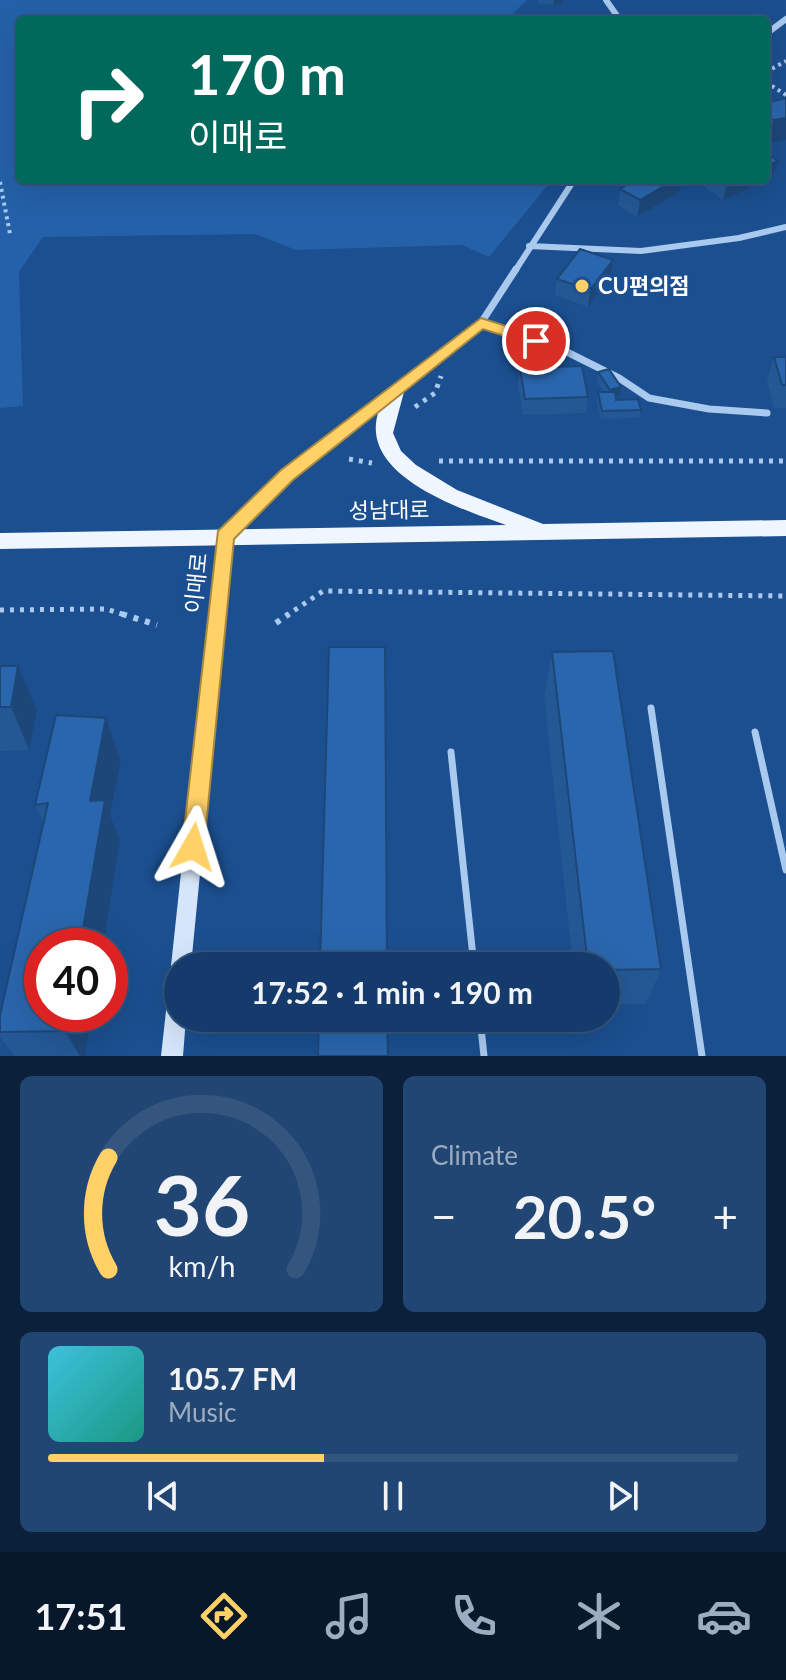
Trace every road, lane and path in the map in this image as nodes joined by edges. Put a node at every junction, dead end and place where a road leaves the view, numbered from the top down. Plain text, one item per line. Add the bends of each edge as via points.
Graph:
1 (0, 182) edge
2 (571, 184) edge
3 (786, 227) edge
4 (10, 234) dead end
5 (529, 246) junction
6 (481, 323) junction
7 (395, 392) junction
8 (767, 413) dead end
9 (437, 461) dead end
10 (786, 461) edge
11 (784, 527) edge
12 (543, 531) junction
13 (225, 536) junction
14 (0, 541) edge
15 (786, 596) edge
16 (0, 610) edge
17 (276, 623) dead end
18 (157, 625) dead end
19 (651, 708) dead end
20 (755, 732) dead end
21 (451, 752) dead end
22 (786, 870) edge
23 (182, 952) edge
24 (472, 952) edge
25 (174, 1032) edge
26 (481, 1032) edge
27 (172, 1056) edge
28 (484, 1056) edge
29 (702, 1056) edge

1 - 4 path
2 - 5 street, 이매로
3 - 5 street via 641,251
5 - 6 street, 이매로
6 - 7 street, 이매로
6 - 8 street via 557,347 649,398
7 - 12 main road via 384,423 385,438 414,475
7 - 13 street, 이매로 via 287,475
9 - 10 path
11 - 12 main road, 성남대로
12 - 13 main road, 성남대로
13 - 14 main road, 성남대로
13 - 23 street, 이매로
15 - 17 path via 323,591
16 - 18 path via 106,609
19 - 29 lane
20 - 22 lane
21 - 24 lane
25 - 27 street
26 - 28 lane

